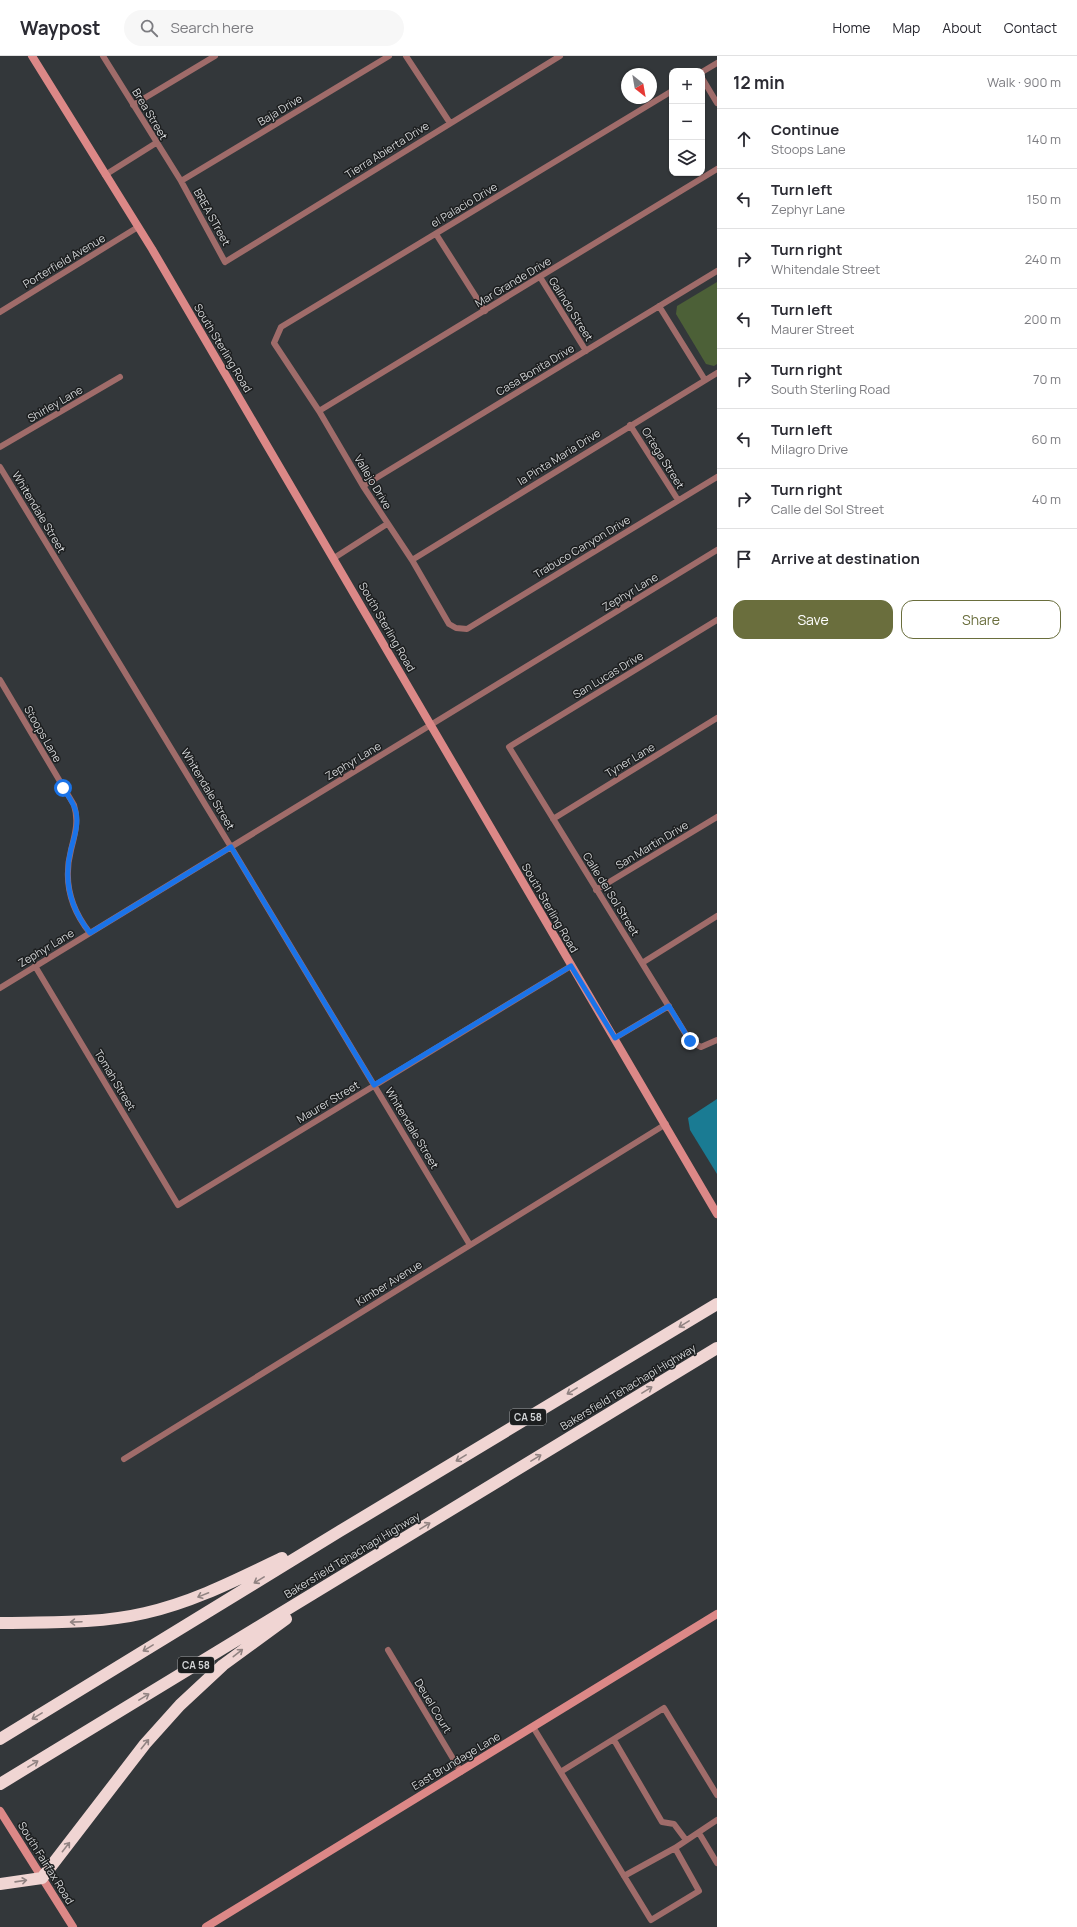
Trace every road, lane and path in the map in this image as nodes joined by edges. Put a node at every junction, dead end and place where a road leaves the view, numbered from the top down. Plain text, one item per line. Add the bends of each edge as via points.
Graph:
1 (32, 56) edge
2 (103, 56) edge
3 (215, 56) edge
4 (389, 56) edge
5 (406, 56) edge
6 (560, 56) edge
7 (717, 63) edge
8 (705, 70) edge
9 (705, 83) edge
10 (669, 93) edge
11 (717, 103) edge
12 (133, 105) junction
13 (450, 123) junction
14 (156, 143) junction
15 (717, 169) edge
16 (105, 175) junction
17 (181, 182) junction
18 (138, 227) junction
19 (436, 234) junction
20 (225, 262) joint
21 (717, 271) edge
22 (540, 277) junction
23 (659, 306) junction
24 (485, 311) junction
25 (0, 312) edge
26 (274, 343) joint
27 (586, 351) junction
28 (717, 373) edge
29 (120, 377) dead end
30 (705, 380) junction
31 (319, 411) junction
32 (630, 425) junction
33 (0, 447) edge
34 (0, 467) edge
35 (717, 477) edge
36 (363, 486) junction
37 (678, 500) junction
38 (387, 524) junction
39 (717, 550) edge
40 (334, 558) junction
41 (412, 560) junction
42 (715, 621) edge
43 (456, 628) joint
44 (717, 629) edge
45 (0, 680) edge
46 (717, 718) edge
47 (431, 725) junction
48 (509, 747) joint
49 (717, 817) edge
50 (553, 819) junction
51 (231, 847) junction
52 (596, 890) junction
53 (717, 916) edge
54 (90, 933) junction
55 (642, 963) junction
56 (35, 966) junction
57 (571, 966) junction
58 (0, 988) edge
59 (669, 1006) junction
60 (615, 1038) junction
61 (717, 1040) edge
62 (374, 1085) junction
63 (666, 1124) junction
64 (178, 1205) joint
65 (717, 1214) edge
66 (470, 1245) junction
67 (717, 1304) edge
68 (717, 1348) edge
69 (124, 1460) dead end
70 (340, 1531) junction
71 (392, 1546) junction
72 (717, 1614) edge
73 (0, 1623) edge
74 (388, 1650) dead end
75 (533, 1727) junction
76 (0, 1738) edge
77 (614, 1740) junction
78 (562, 1771) junction
79 (461, 1772) junction
80 (0, 1784) edge
81 (717, 1795) edge
82 (0, 1811) edge
83 (717, 1820) edge
84 (699, 1833) junction
85 (686, 1840) junction
86 (674, 1848) junction
87 (717, 1863) edge
88 (624, 1876) junction
89 (42, 1878) junction
90 (0, 1884) edge
91 (73, 1927) edge
92 (206, 1927) edge

1 - 16 street, South Sterling Road
2 - 12 street, Brea Street
3 - 12 street
4 - 17 street, Baja Drive
5 - 13 street
6 - 13 street, Tierra Abierta Drive
7 - 8 street
9 - 11 street
10 - 19 street, el Palacio Drive
12 - 14 street, Brea Street
13 - 20 street, Tierra Abierta Drive
14 - 16 street
14 - 17 street, Brea Street
15 - 22 street, Mar Grande Drive
16 - 18 street, South Sterling Road
17 - 20 street, BREA STreet
18 - 25 street, Porterfield Avenue
18 - 40 street, South Sterling Road
19 - 24 street
19 - 26 street, el Palacio Drive via 282,327
21 - 23 street, Casa Bonita Drive
22 - 24 street, Mar Grande Drive
22 - 27 street, Galindo Street
23 - 27 street, Casa Bonita Drive
23 - 30 street
24 - 31 street, Mar Grande Drive
26 - 31 street, Vallejo Drive
27 - 36 street, Casa Bonita Drive
28 - 30 street, la Pinta Maria Drive
29 - 33 street, Shirley Lane
30 - 32 street, la Pinta Maria Drive
31 - 36 street, Vallejo Drive
32 - 37 street, Ortega Street
32 - 41 street, la Pinta Maria Drive
34 - 51 street, Whitendale Street
35 - 37 street, Trabuco Canyon Drive
36 - 38 street, Vallejo Drive
37 - 43 street, Trabuco Canyon Drive via 467,629
38 - 40 street
38 - 41 street, Vallejo Drive
39 - 47 street, Zephyr Lane
40 - 47 street, South Sterling Road
41 - 43 street, Vallejo Drive via 449,624
42 - 44 street
42 - 48 street, San Lucas Drive
45 - 54 street, Stoops Lane via 74,805 77,821 68,864 68,889 76,913
46 - 50 street, Tyner Lane
47 - 51 street, Zephyr Lane
47 - 57 street, South Sterling Road
48 - 50 street, Calle del Sol Street
49 - 52 street, San Martin Drive
50 - 52 street, Calle del Sol Street
51 - 54 street, Zephyr Lane
51 - 62 street, Whitendale Street
52 - 55 street, Calle del Sol Street
53 - 55 street
54 - 56 street, Zephyr Lane
55 - 59 street, Calle del Sol Street
56 - 58 street, Zephyr Lane
56 - 64 street, Tomah Street
57 - 60 street, South Sterling Road
57 - 62 street, Maurer Street
59 - 60 street
59 - 61 street, Calle del Sol Street via 690,1041 702,1047
60 - 63 street, South Sterling Road
62 - 64 street, Maurer Street
62 - 66 street, Whitendale Street
63 - 65 street, South Sterling Road
63 - 66 street, Kimber Avenue
66 - 69 street, Kimber Avenue
67 -> 70 highway, CA 58
71 -> 68 highway, Bakersfield Tehachapi Highway / CA 58
70 -> 73 highway via 213,1591 167,1608 96,1621
70 -> 76 highway, CA 58
80 -> 71 highway, Bakersfield Tehachapi Highway / CA 58
89 -> 71 highway via 145,1744 201,1684 253,1642
72 - 75 street, East Brundage Lane
74 - 79 street, Deuel Court
75 - 78 street
75 - 79 street, East Brundage Lane
77 - 78 street
77 - 81 street via 664,1708
77 - 85 street via 662,1822 674,1824
78 - 88 street
79 - 92 street, East Brundage Lane
82 - 89 street, South Fairfax Road
83 - 84 street
84 - 85 street
84 - 87 street
85 - 86 street
86 - 88 street
86 - 88 street via 699,1891 652,1920
90 -> 89 highway
89 - 91 street, South Fairfax Road

